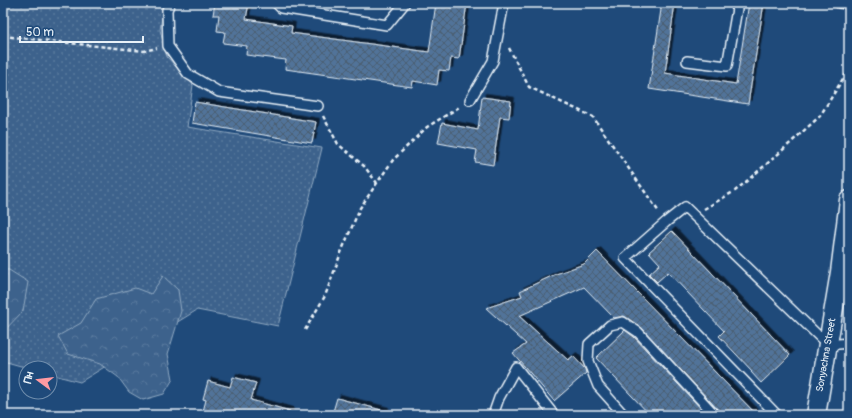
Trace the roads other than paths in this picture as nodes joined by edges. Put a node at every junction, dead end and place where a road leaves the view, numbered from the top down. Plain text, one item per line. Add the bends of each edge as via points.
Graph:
1 (170, 3) edge
2 (276, 3) edge
3 (405, 3) edge
4 (504, 3) edge
5 (738, 3) edge
6 (839, 3) edge
7 (849, 4) edge
8 (687, 61) dead end
9 (470, 100) road end
10 (318, 106) road end
11 (849, 200) edge
12 (849, 343) edge
13 (828, 345) junction
14 (494, 415) edge
15 (554, 415) edge
16 (624, 415) edge
17 (715, 415) edge
18 (777, 415) edge
19 (816, 415) edge

1 - 10 lane via 167,10 168,46 188,74 219,92
2 - 3 lane via 281,8 387,25
4 - 9 lane via 493,61
5 - 8 lane via 727,66
6 - 7 lane
11 - 13 street, Sonyachna Street
12 - 13 lane
13 - 18 lane via 685,207 625,258
13 - 19 street, Sonyachna Street
14 - 15 lane via 499,398 516,367
16 - 17 lane via 598,386 588,361 589,344 610,325 623,322 638,332

